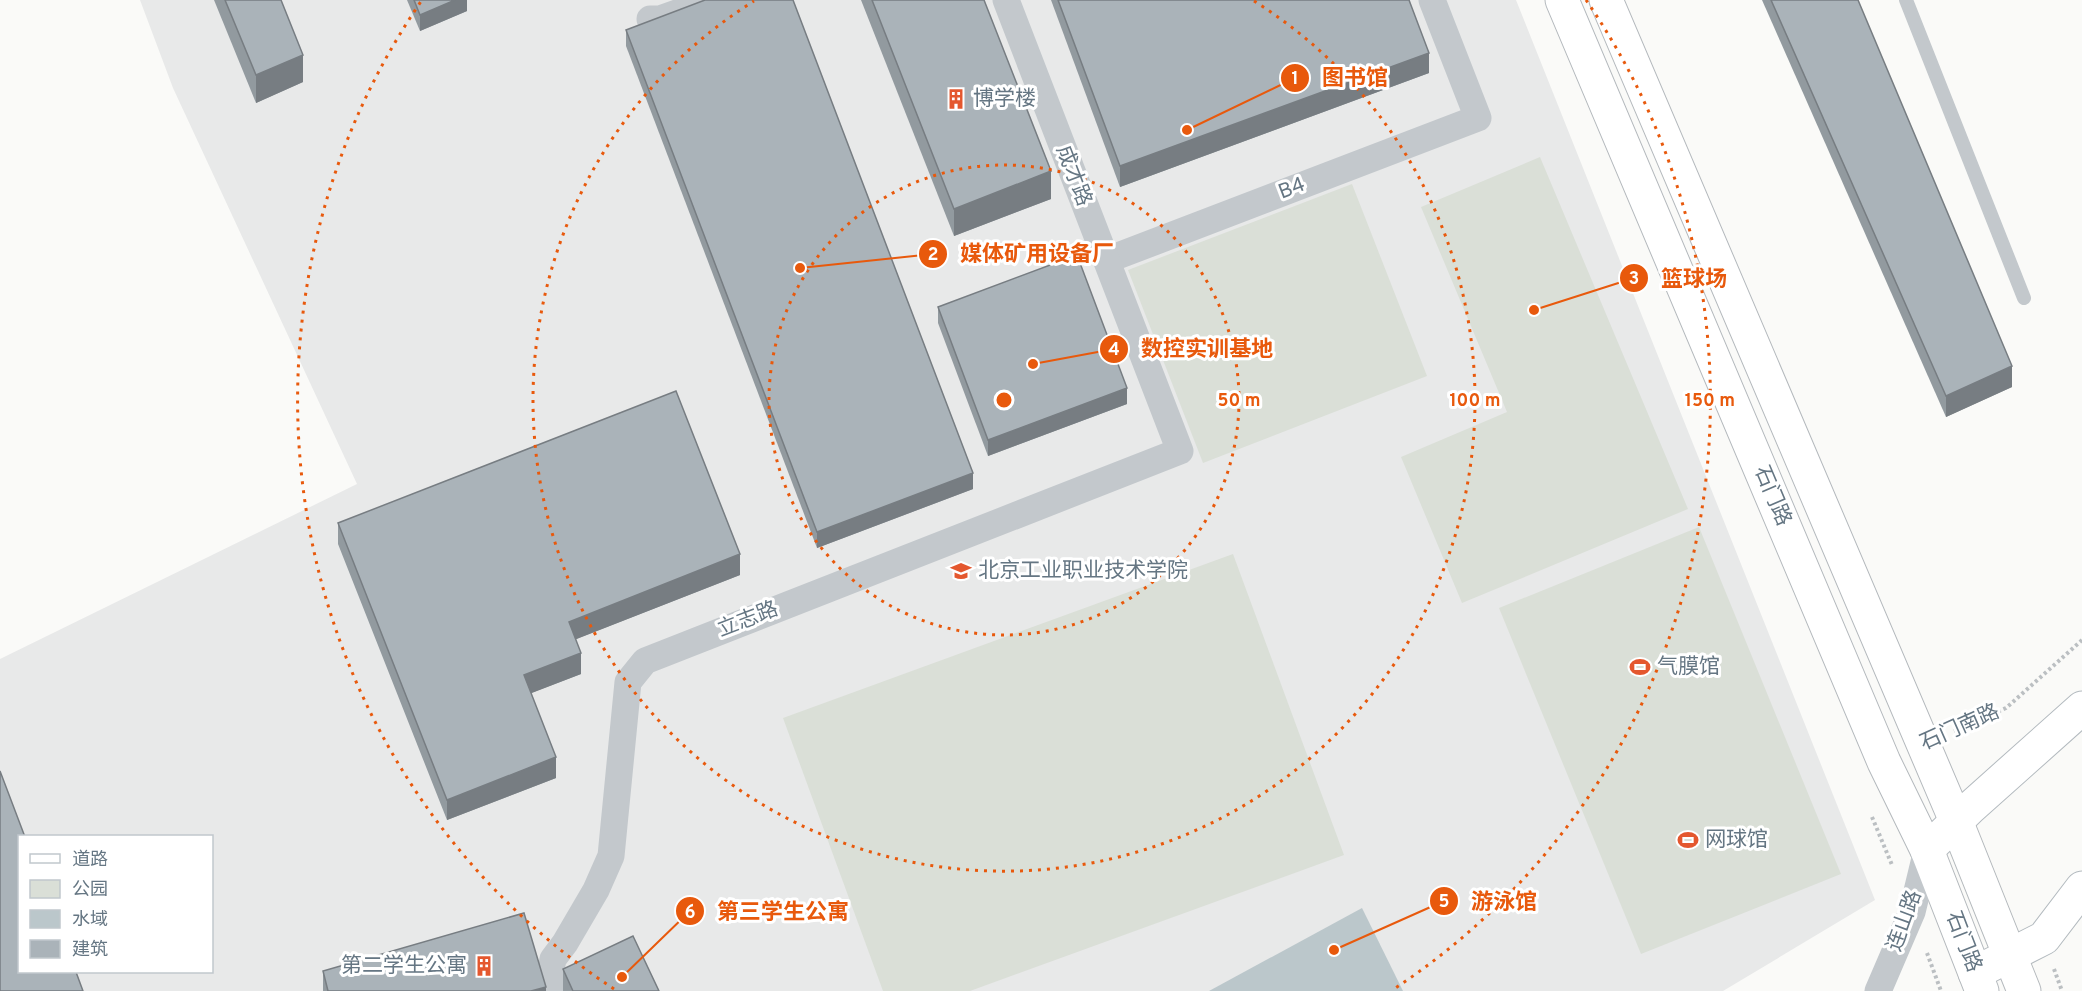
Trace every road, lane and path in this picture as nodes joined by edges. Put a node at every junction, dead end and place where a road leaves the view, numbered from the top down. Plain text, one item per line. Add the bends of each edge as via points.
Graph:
1 (713, 0) edge
2 (1006, 0) edge
3 (1432, 0) edge
4 (1562, 0) edge
5 (1606, 0) edge
6 (1906, 0) edge
7 (650, 19) edge
8 (1107, 260) junction
9 (2024, 298) dead end
10 (1180, 452) joint
11 (2082, 640) edge
12 (2082, 708) edge
13 (1922, 744) junction
14 (1956, 822) junction
15 (1927, 850) junction
16 (2082, 888) edge
17 (2010, 956) junction
18 (1978, 982) edge
19 (555, 991) edge
20 (1878, 991) edge
21 (2024, 991) edge

1 - 7 street
2 - 8 street, 成才路
3 - 8 street, B4 via 1478,118
4 - 15 main road, 石门路 via 1884,762
5 - 13 main road, 石门路
6 - 9 lane
8 - 10 street, 成才路
10 - 19 street, 立志路 via 645,661 628,682 611,856 597,890 553,959 550,976
11 - 13 path, 石门南路 via 2006,708
12 - 14 main road
13 - 14 main road, 石门路
14 - 15 main road
14 - 17 main road, 石门路
15 - 18 main road, 石门路
15 - 20 street, 连山路 via 1911,912
16 - 17 main road via 2044,938
17 - 18 main road
17 - 21 main road, 石门路

